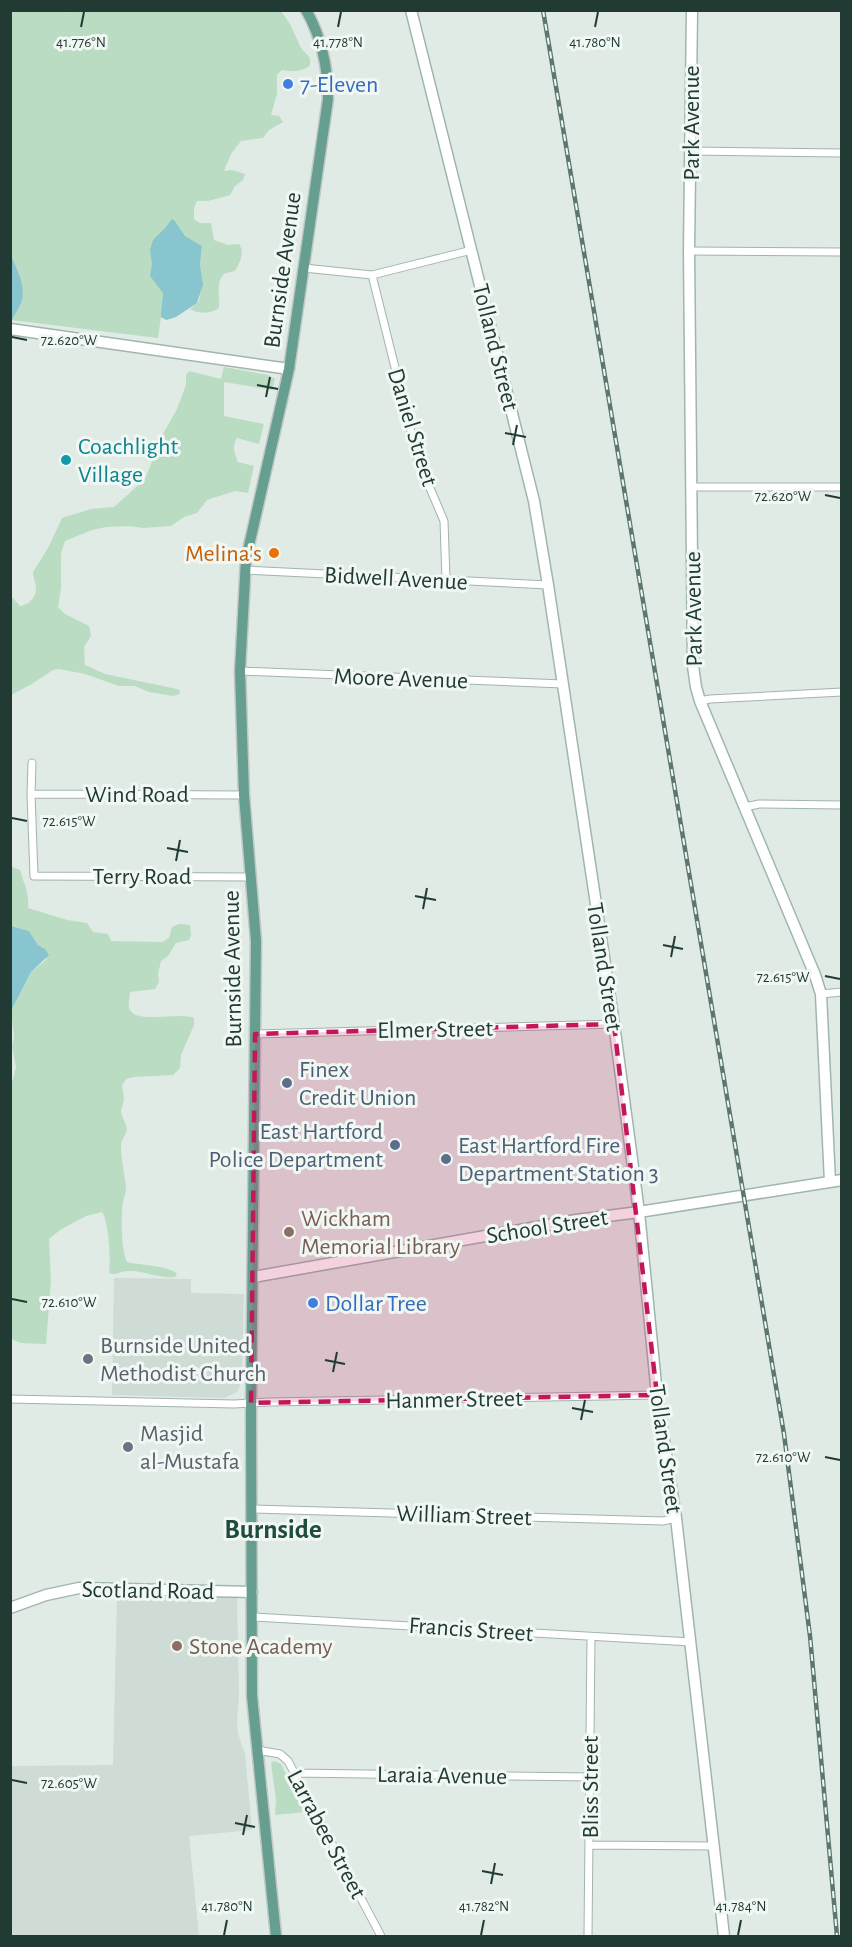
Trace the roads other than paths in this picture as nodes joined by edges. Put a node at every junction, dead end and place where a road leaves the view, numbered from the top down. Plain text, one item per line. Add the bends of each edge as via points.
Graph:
1 (411, 10) edge
2 (692, 10) edge
3 (309, 11) edge
4 (691, 151) junction
5 (842, 153) edge
6 (472, 250) junction
7 (689, 251) junction
8 (842, 252) edge
9 (304, 268) junction
10 (372, 275) junction
11 (14, 329) edge
12 (289, 369) junction
13 (692, 487) junction
14 (842, 487) edge
15 (245, 570) junction
16 (446, 580) junction
17 (548, 585) junction
18 (240, 671) junction
19 (563, 684) junction
20 (842, 692) edge
21 (700, 701) junction
22 (32, 763) dead end
23 (31, 794) junction
24 (244, 795) junction
25 (842, 805) edge
26 (745, 807) junction
27 (251, 877) junction
28 (842, 992) edge
29 (821, 994) junction
30 (614, 1024) junction
31 (255, 1034) junction
32 (842, 1180) edge
33 (830, 1182) junction
34 (639, 1212) junction
35 (253, 1277) junction
36 (657, 1395) junction
37 (10, 1399) edge
38 (251, 1403) junction
39 (252, 1509) junction
40 (675, 1518) junction
41 (252, 1592) junction
42 (10, 1608) edge
43 (252, 1617) junction
44 (591, 1636) junction
45 (691, 1642) junction
46 (257, 1750) junction
47 (294, 1773) junction
48 (590, 1777) junction
49 (589, 1845) junction
50 (714, 1846) junction
51 (276, 1936) edge
52 (381, 1936) edge
53 (588, 1936) edge
54 (724, 1936) edge

1 - 6 main road, Tolland Street
2 - 4 main road, Park Avenue
3 - 9 main road, Burnside Avenue via 325,60 328,99
4 - 5 street
4 - 7 main road, Park Avenue
6 - 10 street
6 - 17 main road, Tolland Street via 534,501
7 - 8 street
7 - 13 main road, Park Avenue
9 - 10 street
9 - 12 main road, Burnside Avenue
10 - 16 street, Daniel Street via 418,460 444,521
11 - 12 main road
12 - 15 main road, Burnside Avenue
13 - 14 street
13 - 21 main road, Park Avenue via 693,666
15 - 16 street, Bidwell Avenue
15 - 18 main road, Burnside Avenue
16 - 17 street, Bidwell Avenue
17 - 19 main road, Tolland Street
18 - 19 street, Moore Avenue
18 - 24 main road, Burnside Avenue
19 - 30 main road, Tolland Street
20 - 21 street
21 - 26 main road, Park Avenue
22 - 23 street
23 - 24 street, Wind Road
23 - 27 street, Terry Road via 34,876
24 - 27 main road, Burnside Avenue
25 - 26 street
26 - 29 main road, Park Avenue
27 - 31 main road, Burnside Avenue via 256,941
28 - 29 street
29 - 33 main road, Park Avenue
30 - 31 street, Elmer Street
30 - 34 main road, Tolland Street
31 - 35 main road, Burnside Avenue
32 - 33 main road, School Street
33 - 34 main road, School Street
34 - 35 main road, School Street
34 - 36 main road, Tolland Street
35 - 38 main road, Burnside Avenue
36 - 38 street, Hanmer Street
36 - 40 main road, Tolland Street
37 - 38 street, Hanmer Street
38 - 39 main road, Burnside Avenue
39 - 40 street, William Street via 663,1521
39 - 41 main road, Burnside Avenue
40 - 45 main road, Tolland Street
41 - 42 main road, Scotland Road via 79,1588
41 - 43 main road, Burnside Avenue
43 - 44 street, Francis Street
43 - 46 main road, Burnside Avenue
44 - 45 street, Francis Street
44 - 48 street, Bliss Street
45 - 50 main road, Tolland Street
46 - 47 street, Larrabee Street via 280,1754
46 - 51 main road, Burnside Avenue
47 - 48 street, Laraia Avenue
47 - 52 street, Larrabee Street
48 - 49 street, Bliss Street
49 - 50 street
49 - 53 street, Bliss Street
50 - 54 main road, Tolland Street

